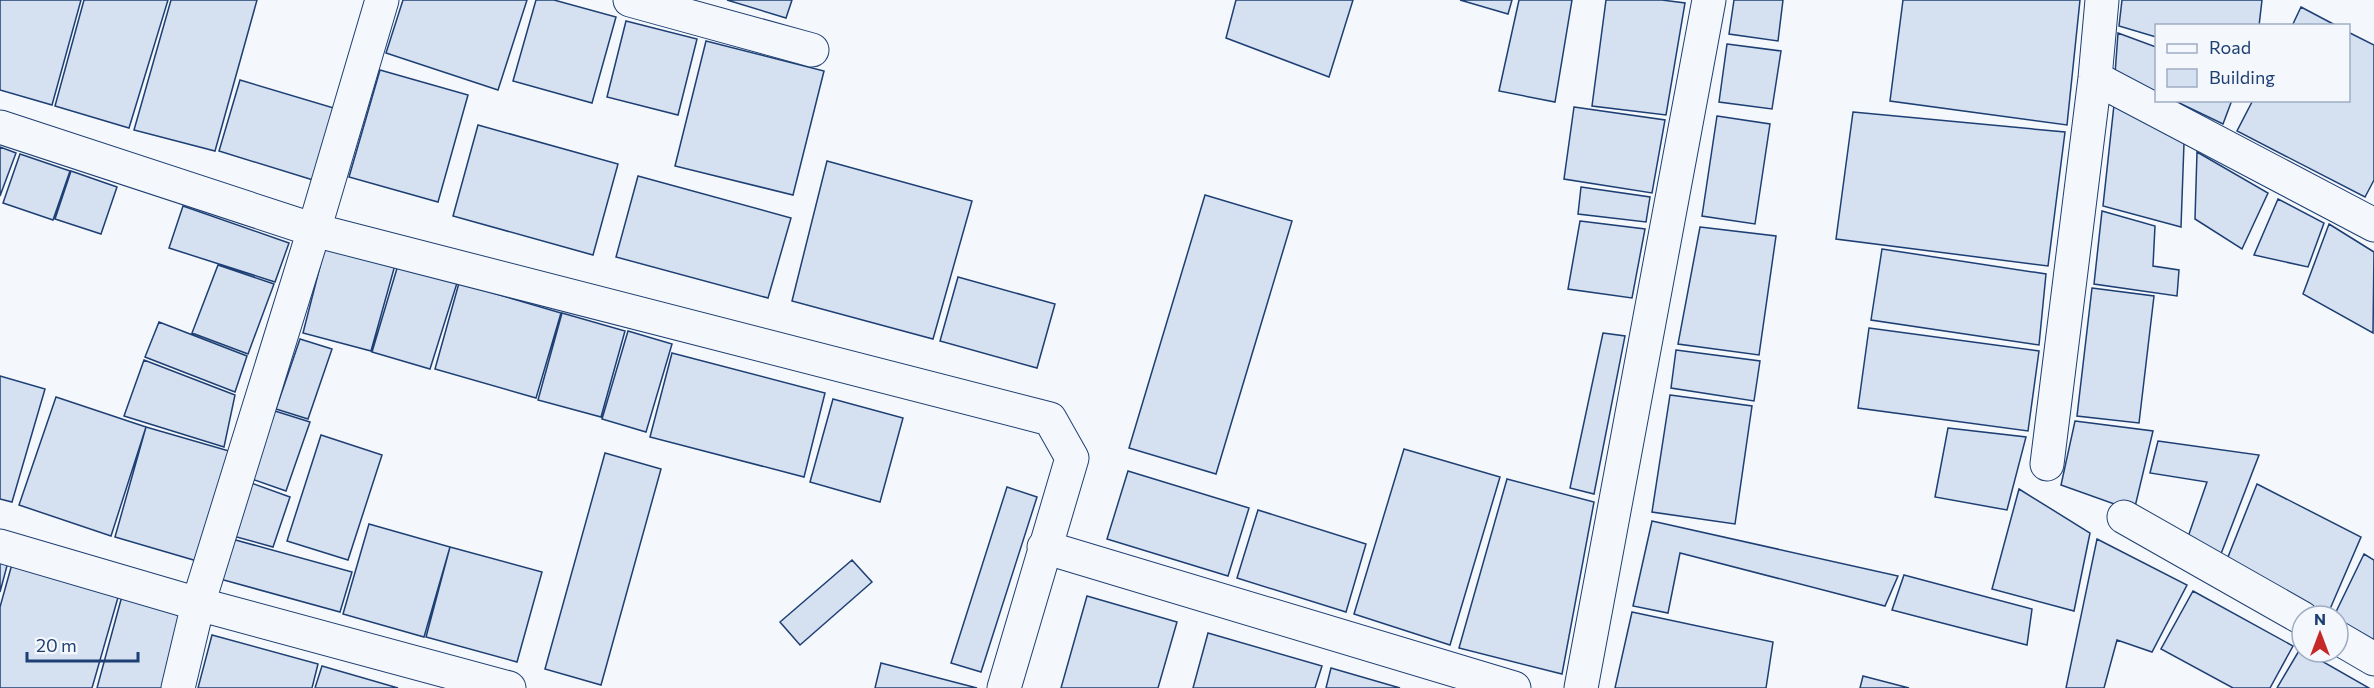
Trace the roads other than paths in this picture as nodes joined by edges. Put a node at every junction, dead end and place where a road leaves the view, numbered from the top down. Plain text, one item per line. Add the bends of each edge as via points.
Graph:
1 (382, 0) edge
2 (630, 0) edge
3 (1709, 0) edge
4 (2102, 0) edge
5 (812, 50) dead end
6 (2095, 78) junction
7 (0, 127) edge
8 (2374, 225) edge
9 (314, 230) junction
10 (2047, 465) dead end
11 (2124, 517) dead end
12 (0, 546) edge
13 (1044, 547) junction
14 (198, 604) junction
15 (2290, 611) edge
16 (2350, 645) edge
17 (2374, 659) edge
18 (178, 688) edge
19 (509, 688) edge
20 (1004, 688) edge
21 (1514, 688) edge
22 (1581, 688) edge

1 - 9 street
2 - 5 street
3 - 22 street
4 - 6 street
6 - 8 street
6 - 10 street
7 - 9 street
9 - 13 street via 1050,419 1072,458
9 - 14 street
11 - 15 street
12 - 14 street
13 - 20 street
13 - 21 street
14 - 18 street
14 - 19 street
16 - 17 street

